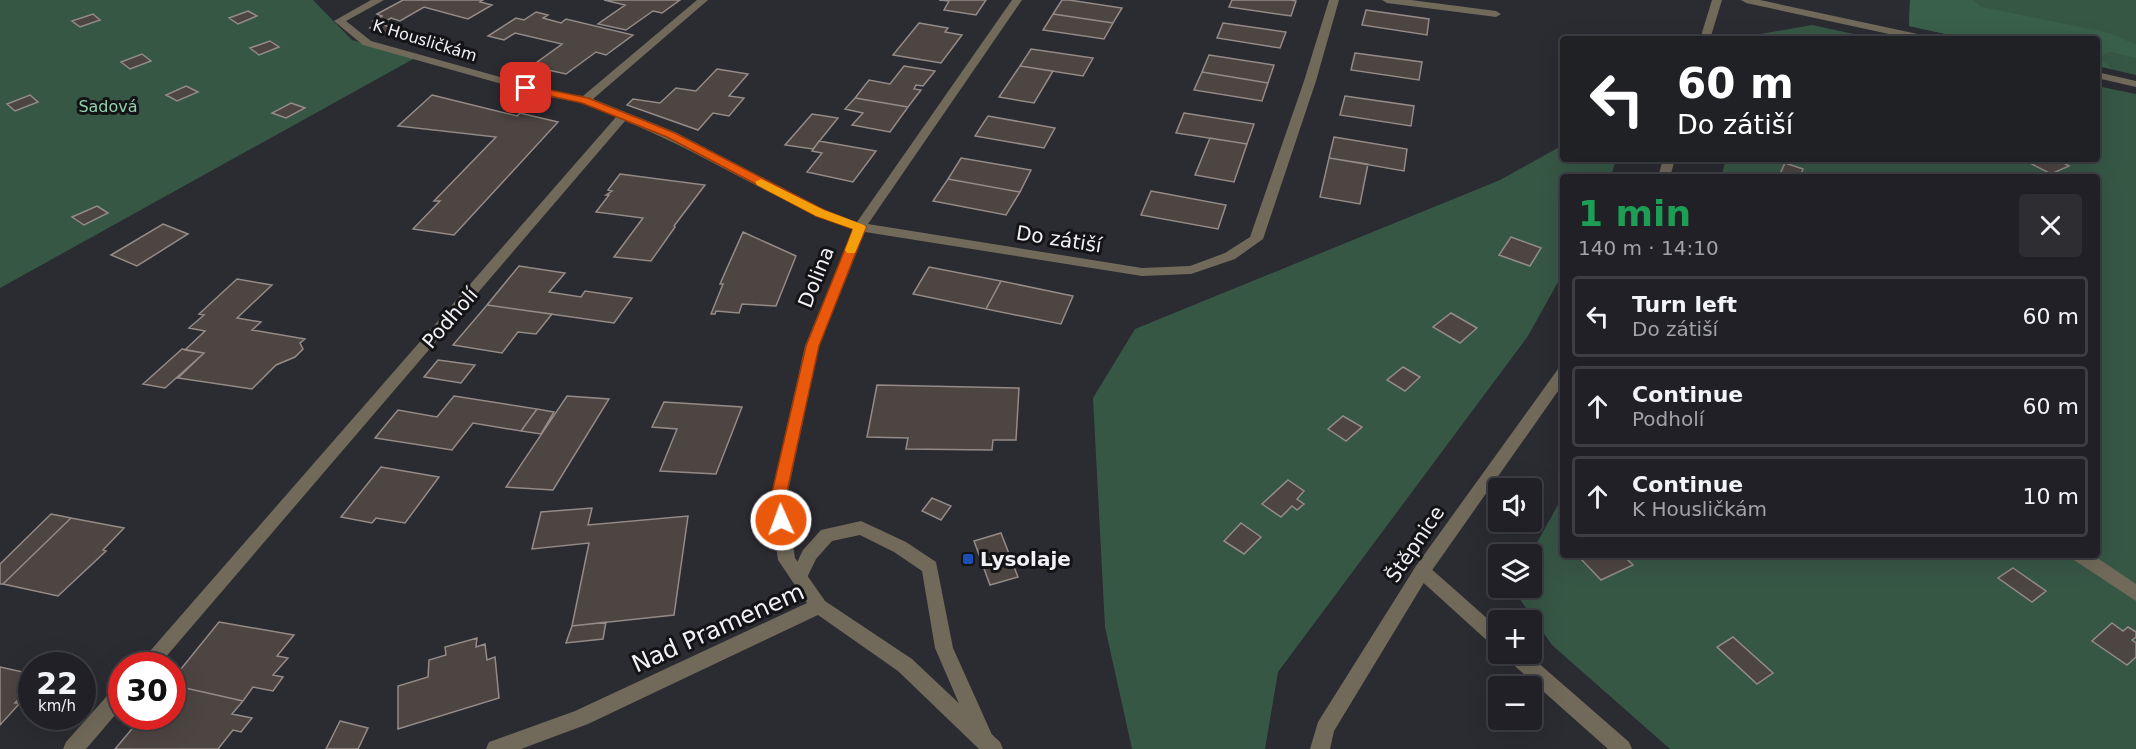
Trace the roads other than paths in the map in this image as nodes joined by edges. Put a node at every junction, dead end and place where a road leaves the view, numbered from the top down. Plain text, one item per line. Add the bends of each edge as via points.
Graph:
1 (379, 0) edge
2 (703, 0) edge
3 (1017, 0) edge
4 (1334, 0) edge
5 (1387, 0) edge
6 (1717, 0) edge
7 (1746, 0) edge
8 (1441, 3) edge
9 (1496, 14) dead end
10 (1706, 36) edge
11 (1913, 36) edge
12 (2100, 76) edge
13 (2136, 84) edge
14 (585, 100) junction
15 (623, 116) junction
16 (860, 227) junction
17 (1560, 377) edge
18 (2084, 558) edge
19 (1422, 571) junction
20 (799, 577) junction
21 (2136, 594) edge
22 (819, 606) junction
23 (1488, 630) edge
24 (158, 652) edge
25 (1526, 664) edge
26 (108, 709) edge
27 (988, 743) edge
28 (73, 749) edge
29 (496, 749) edge
30 (1320, 749) edge
31 (1622, 749) edge

1 - 14 street, K Housličkám via 339,21 368,43 549,94
2 - 14 street
3 - 16 street, Dolina
4 - 16 street, Do zátiší via 1256,238 1230,256 1191,270 1142,272
5 - 8 street
6 - 10 street
7 - 11 street
8 - 9 street
12 - 13 street
14 - 15 street
15 - 16 street, Do zátiší via 671,135 820,213
15 - 24 street, Podholí
16 - 20 street, Dolina via 812,346 778,501 787,560
17 - 19 street, Štěpnice
18 - 21 street
19 - 23 street
19 - 30 street, Štěpnice via 1326,728
20 - 22 street, Dolina
20 - 27 street via 809,555 827,535 861,528 930,567 944,648
22 - 27 street, Nad Pramenem via 905,665
22 - 29 street, Nad Pramenem via 581,718
25 - 31 street
26 - 28 street

